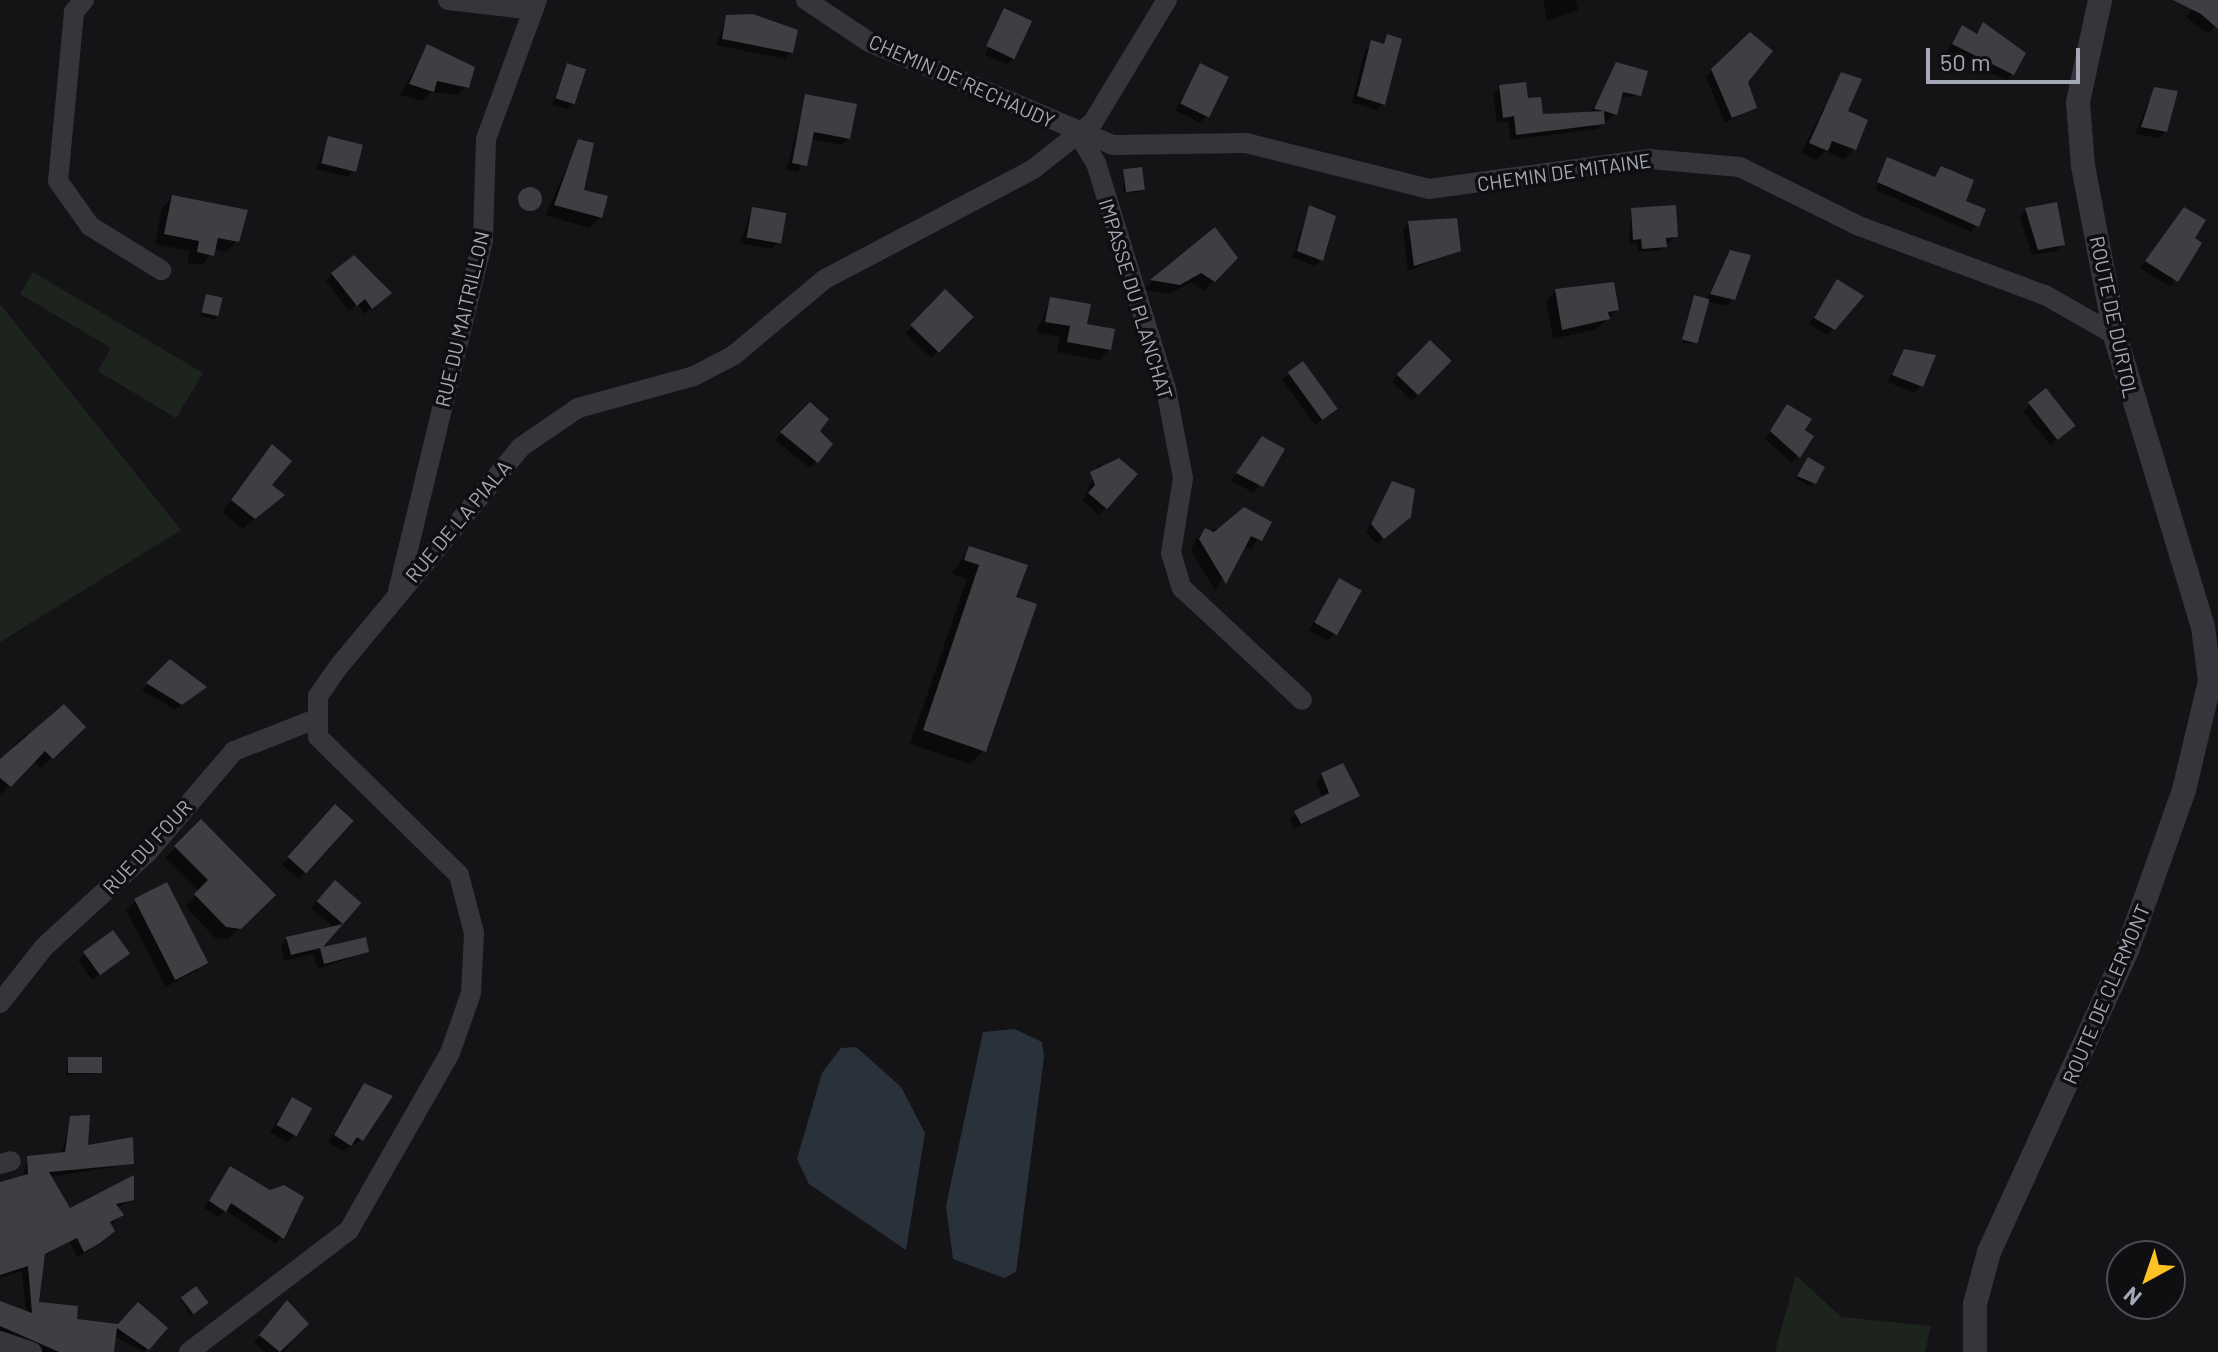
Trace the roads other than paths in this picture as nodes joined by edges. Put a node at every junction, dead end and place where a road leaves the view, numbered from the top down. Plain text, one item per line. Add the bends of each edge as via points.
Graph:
1 (84, 0) edge
2 (448, 0) edge
3 (806, 0) edge
4 (1167, 0) edge
5 (2100, 0) edge
6 (535, 5) edge
7 (1079, 135) junction
8 (161, 270) dead end
9 (2115, 335) junction
10 (397, 595) junction
11 (2203, 627) joint
12 (1302, 700) dead end
13 (313, 720) junction
14 (0, 1003) edge
15 (0, 1341) edge
16 (32, 1352) edge
17 (189, 1352) edge
18 (1975, 1352) edge

1 - 8 street via 74,12 58,181 90,226
2 - 6 street
3 - 7 street, CHEMIN DE RECHAUDY via 869,42
4 - 7 street, RUE DE LA PIALA via 1117,91
5 - 9 street, ROUTE DE DURTOL via 2078,102
6 - 10 street, RUE DU MAITRILLON via 486,139 483,240
7 - 9 street, CHEMIN DE MITAINE via 1113,145 1278,147 1429,189 1649,159 1722,163 1859,226 2045,295
7 - 10 street, RUE DE LA PIALA via 1032,170 825,279 734,355 694,376 578,408 521,447
7 - 12 street, IMPASSE DU PLANCHAT via 1096,163 1166,389 1183,478 1171,553 1182,588
9 - 11 street, ROUTE DE DURTOL
10 - 13 street, RUE DE LA PIALA via 318,696
11 - 18 street, ROUTE DE CLERMONT via 2210,681 2184,790 2094,1032 1989,1252 1975,1304
13 - 14 street, RUE DU FOUR via 234,751 148,852 44,947
13 - 17 street via 332,756 403,814 459,875 474,933 471,993 453,1048 349,1230
15 - 16 street

